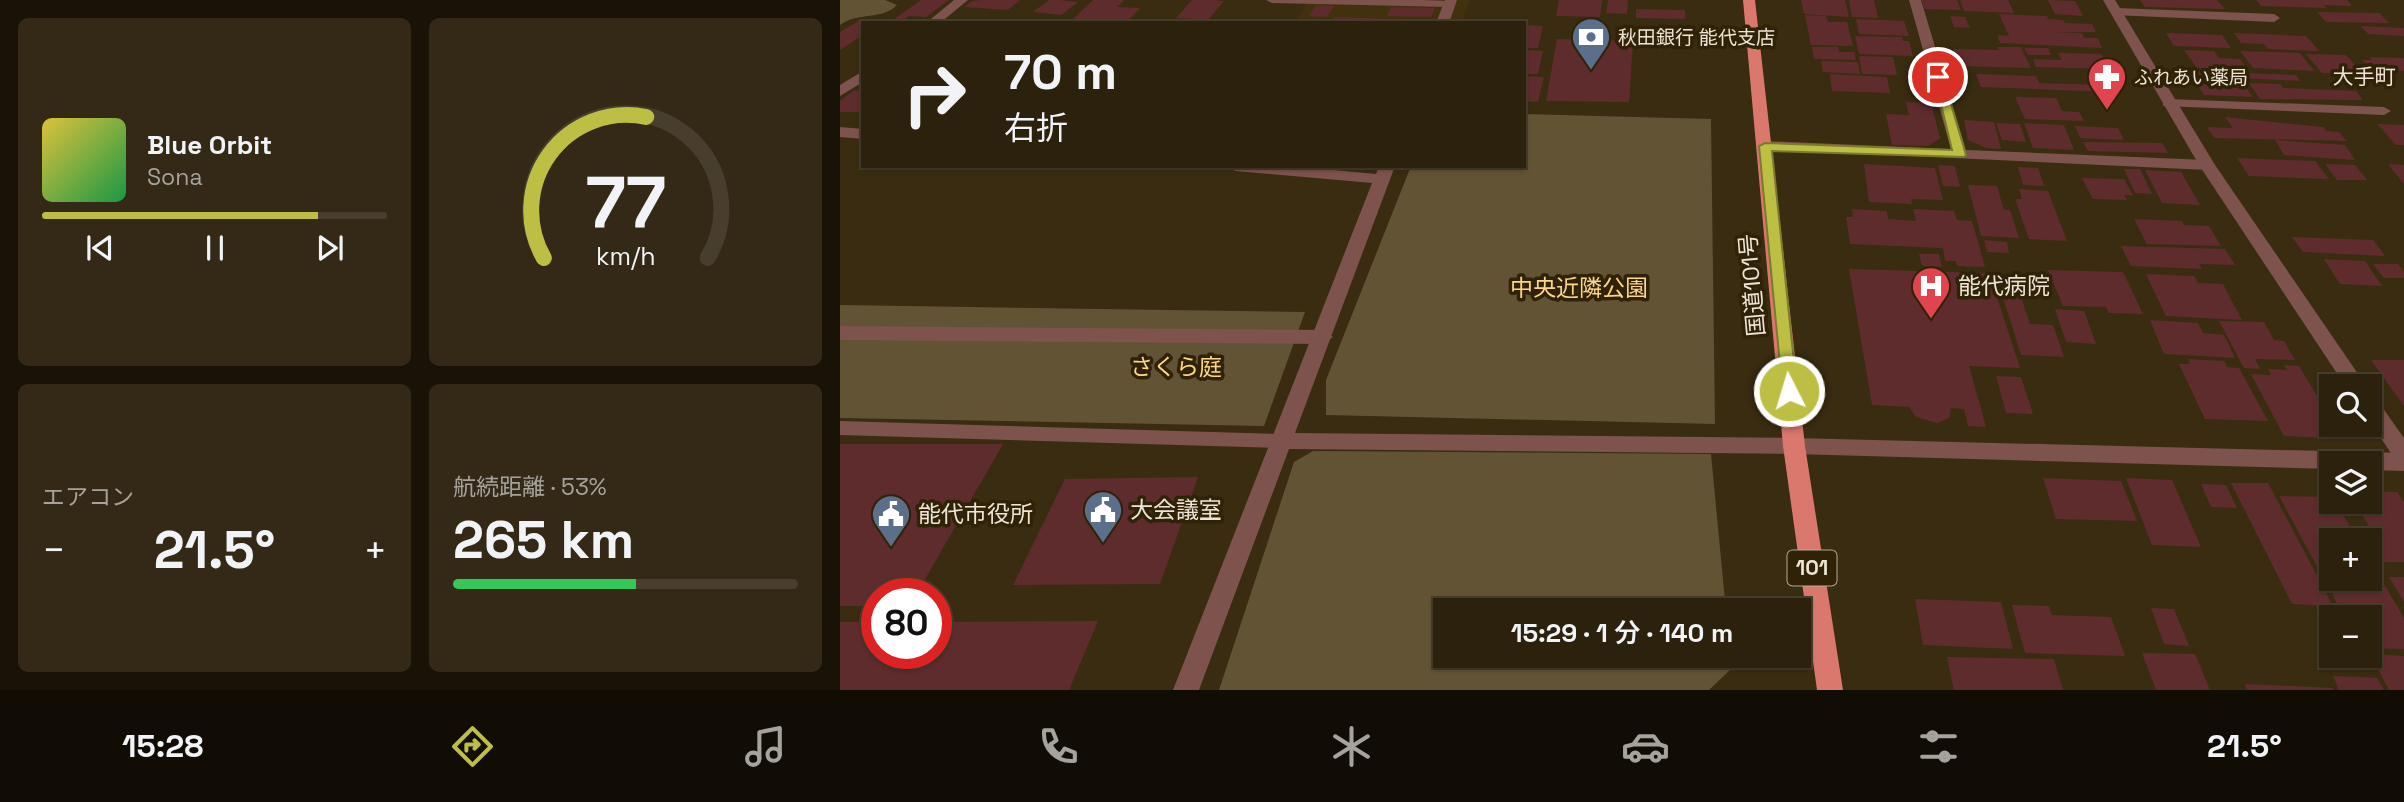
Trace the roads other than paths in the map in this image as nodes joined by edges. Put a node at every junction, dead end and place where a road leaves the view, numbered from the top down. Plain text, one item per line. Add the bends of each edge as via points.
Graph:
1 (962, 0) edge
2 (1272, 0) edge
3 (1749, 0) edge
4 (1915, 0) edge
5 (1450, 2) edge
6 (2113, 6) edge
7 (2274, 18) dead end
8 (935, 21) edge
9 (1443, 21) edge
10 (861, 76) edge
11 (840, 92) edge
12 (2168, 103) junction
13 (2384, 111) dead end
14 (840, 132) edge
15 (861, 134) edge
16 (1765, 146) junction
17 (1960, 155) junction
18 (2207, 165) junction
19 (1278, 168) edge
20 (1384, 173) edge
21 (840, 333) edge
22 (1323, 337) junction
23 (2348, 374) edge
24 (2382, 423) edge
25 (840, 428) edge
26 (1279, 441) junction
27 (1794, 446) junction
28 (2404, 455) edge
29 (2404, 462) edge
30 (1186, 690) edge
31 (1830, 690) edge

1 - 8 street
2 - 5 lane
3 - 16 highway, 国道101号 / 101
4 - 17 street
5 - 9 street
6 - 7 street
6 - 12 street
10 - 11 street
12 - 13 lane
12 - 18 street
14 - 15 street
16 - 17 street
16 - 27 highway, 国道101号 / 101
17 - 18 street
18 - 23 street
19 - 20 street
20 - 22 street
21 - 22 street
22 - 26 street
24 - 28 street
25 - 26 lane
26 - 27 street
26 - 30 street
27 - 29 street
27 - 31 highway, 国道101号 / 101

